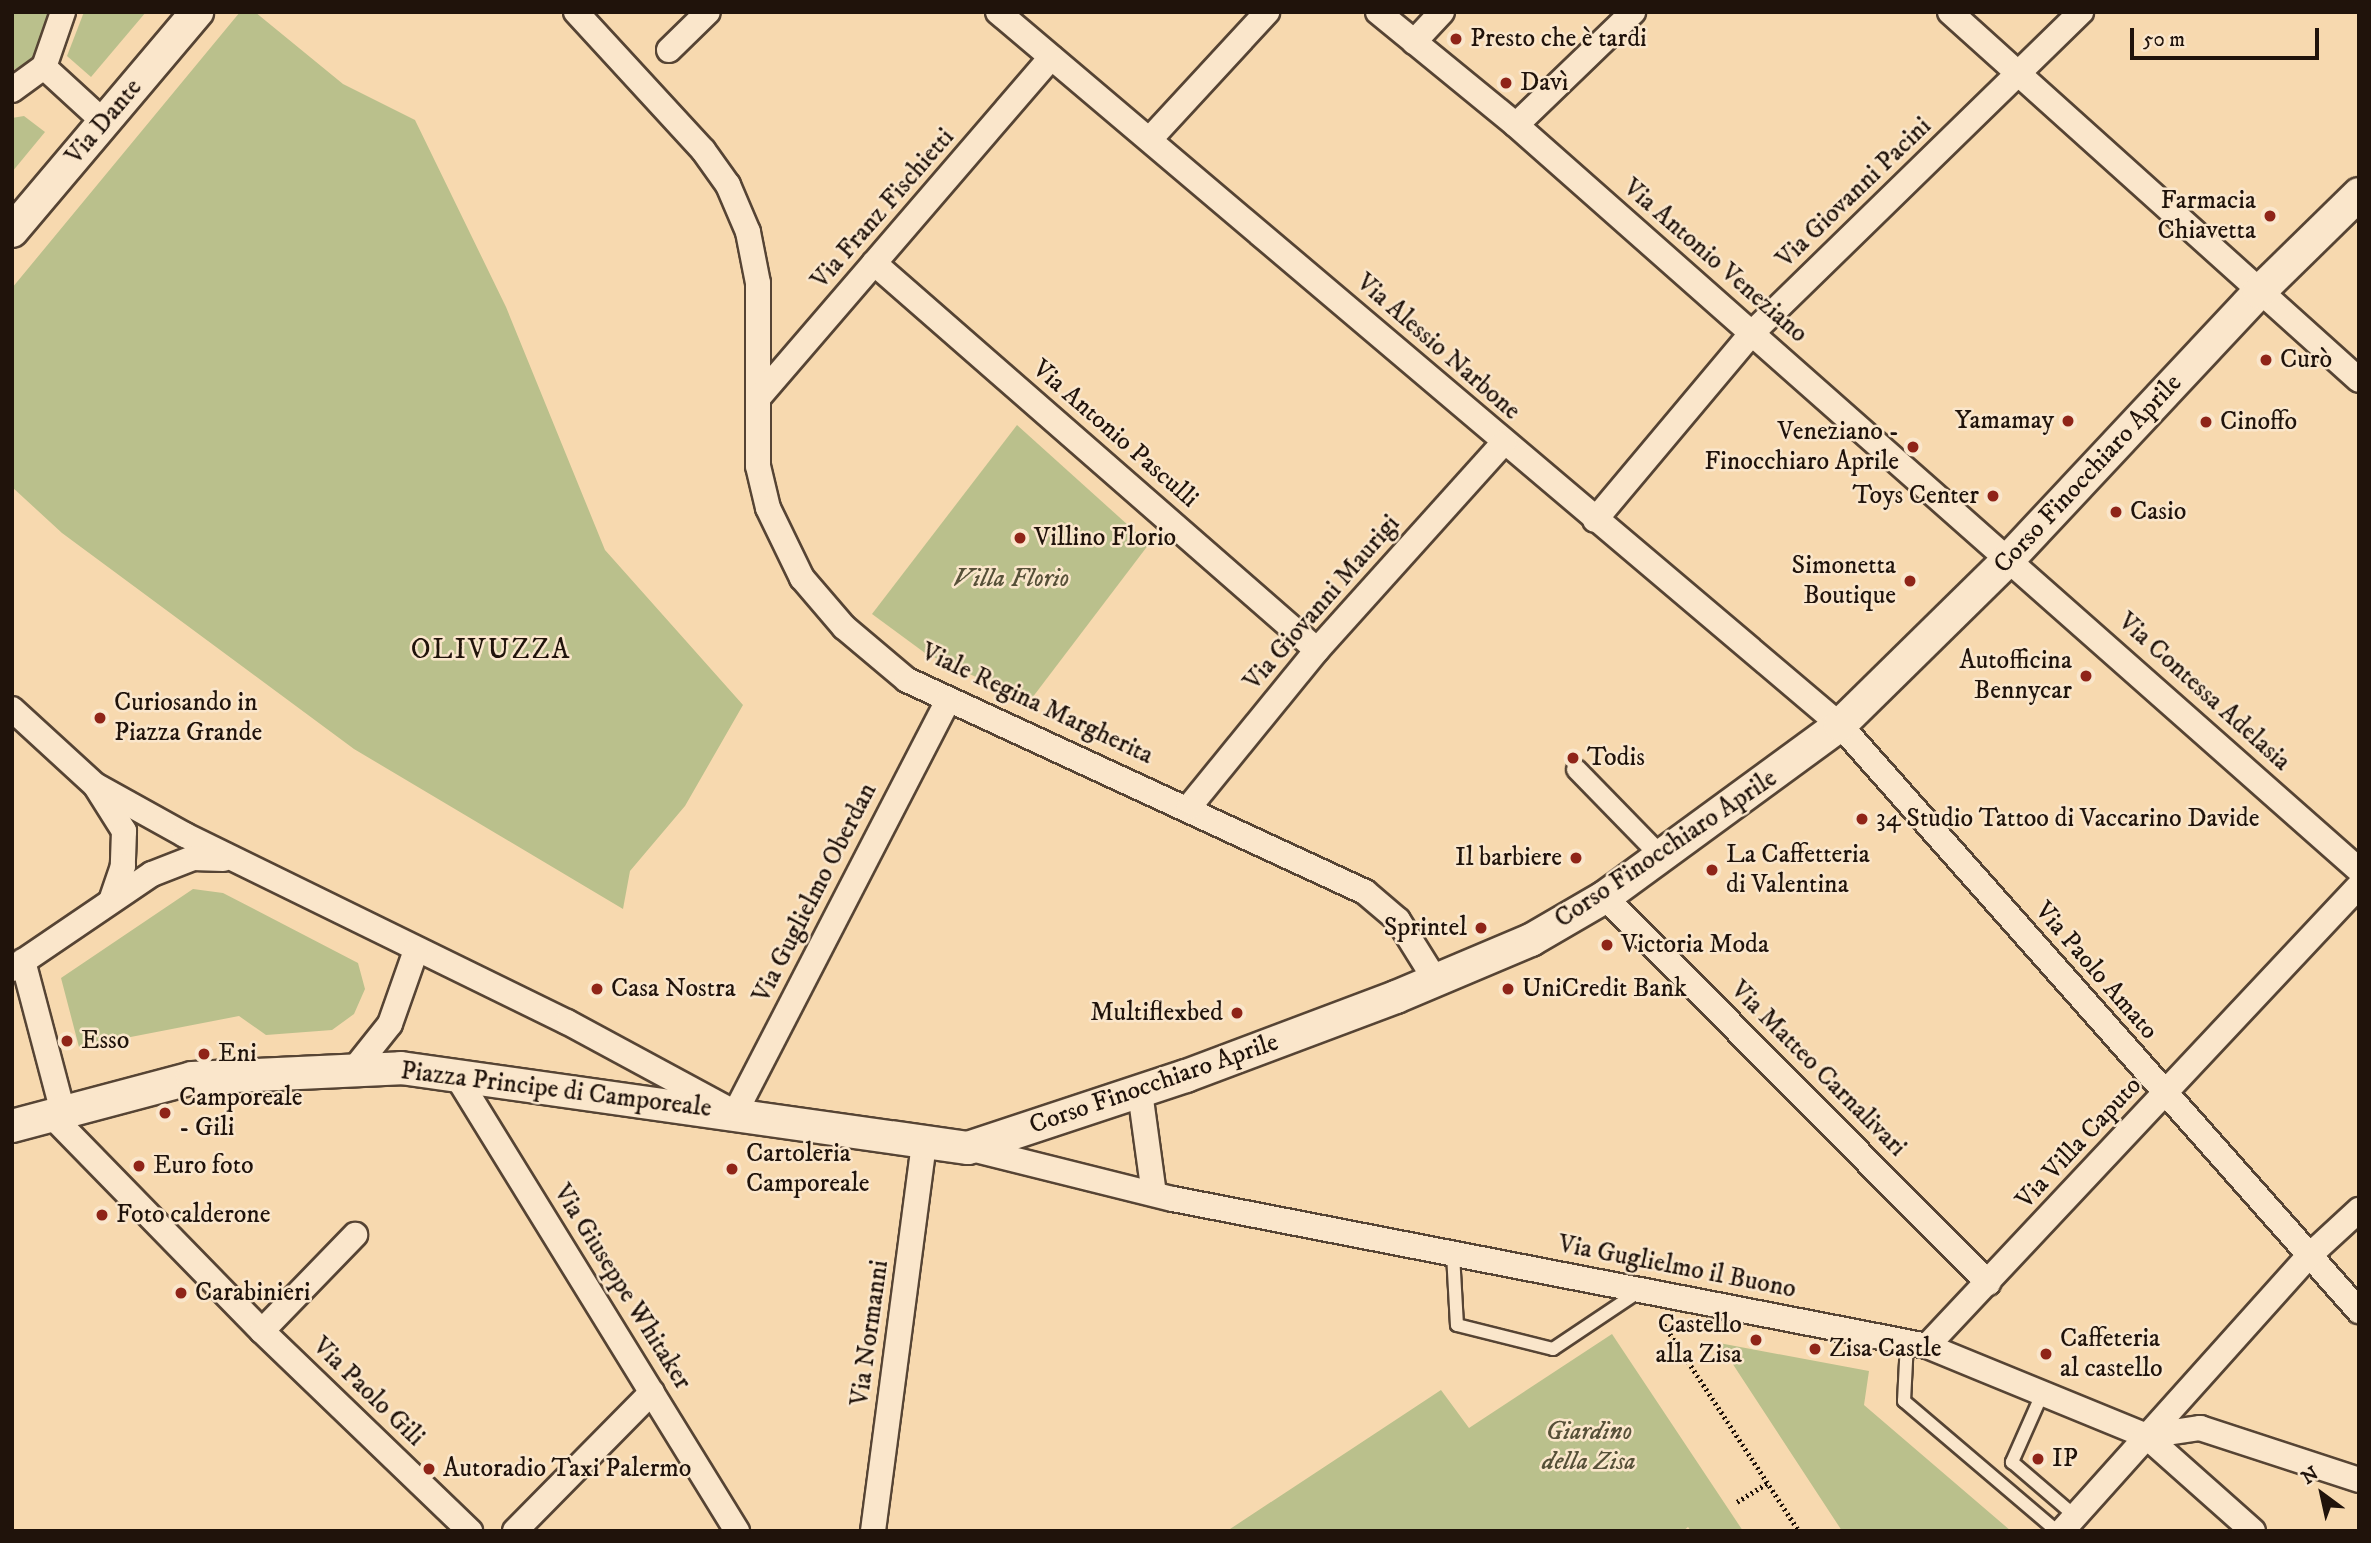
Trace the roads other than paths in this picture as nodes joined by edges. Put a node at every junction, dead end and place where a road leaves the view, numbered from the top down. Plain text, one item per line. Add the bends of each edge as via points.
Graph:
1 (63, 12) edge
2 (197, 12) edge
3 (576, 12) edge
4 (708, 12) edge
5 (998, 12) edge
6 (1267, 12) edge
7 (1378, 12) edge
8 (1442, 12) edge
9 (1633, 12) edge
10 (1950, 12) edge
11 (2081, 12) edge
12 (1414, 42) junction
13 (668, 50) dead end
14 (1051, 57) junction
15 (44, 67) junction
16 (2019, 74) junction
17 (12, 90) edge
18 (104, 122) junction
19 (1516, 125) junction
20 (1150, 139) junction
21 (2359, 194) edge
22 (12, 231) edge
23 (874, 263) junction
24 (2259, 292) junction
25 (1752, 334) junction
26 (2359, 380) edge
27 (759, 397) junction
28 (1504, 442) junction
29 (1595, 520) junction
30 (2009, 559) junction
31 (1317, 650) junction
32 (948, 700) junction
33 (12, 709) edge
34 (1840, 725) junction
35 (1576, 769) dead end
36 (95, 785) junction
37 (1189, 807) junction
38 (1662, 857) junction
39 (234, 860) junction
40 (2359, 870) edge
41 (2359, 886) edge
42 (1605, 897) junction
43 (111, 900) junction
44 (416, 950) junction
45 (18, 965) edge
46 (1436, 981) junction
47 (355, 1068) junction
48 (456, 1075) junction
49 (1140, 1092) junction
50 (2165, 1095) junction
51 (735, 1113) junction
52 (57, 1114) junction
53 (12, 1126) edge
54 (924, 1144) junction
55 (968, 1148) junction
56 (1154, 1194) junction
57 (2359, 1210) edge
58 (355, 1235) dead end
59 (1453, 1254) junction
60 (2310, 1255) junction
61 (1988, 1283) junction
62 (1641, 1290) junction
63 (2359, 1311) edge
64 (262, 1331) junction
65 (1917, 1344) junction
66 (2043, 1391) junction
67 (652, 1392) junction
68 (2146, 1436) junction
69 (2359, 1480) edge
70 (2065, 1526) edge
71 (470, 1531) edge
72 (515, 1531) edge
73 (737, 1531) edge
74 (873, 1531) edge
75 (2253, 1531) edge

1 - 15 street
2 - 18 street, Via Dante
3 - 27 street, Viale Regina Margherita via 703,150 728,185 747,232 758,283
4 - 13 street
5 - 14 street, Via Alessio Narbone
6 - 20 street
7 - 12 street, Via Antonio Veneziano
8 - 12 street
9 - 19 street
10 - 16 street
11 - 16 street, Via Giovanni Pacini
12 - 19 street, Via Antonio Veneziano
14 - 20 street, Via Alessio Narbone
14 - 23 street, Via Franz Fischietti
15 - 17 street
15 - 18 street
16 - 24 street
16 - 25 street, Via Giovanni Pacini
18 - 22 street, Via Dante
19 - 25 street, Via Antonio Veneziano
20 - 28 street, Via Alessio Narbone
21 - 24 street, Corso Finocchiaro Aprile
23 - 27 street, Via Franz Fischietti
23 - 31 street, Via Antonio Pasculli
24 - 26 street
24 - 30 street, Corso Finocchiaro Aprile
25 - 29 street, Via Giovanni Pacini
25 - 30 street, Via Antonio Veneziano
27 - 32 street, Viale Regina Margherita via 758,466 768,509 802,579 844,628 907,680
28 - 29 street, Via Alessio Narbone
28 - 31 street, Via Giovanni Maurigi
29 - 34 street, Via Alessio Narbone
30 - 34 street, Corso Finocchiaro Aprile
30 - 40 street, Via Contessa Adelasia
31 - 37 street, Via Giovanni Maurigi
32 - 37 street, Viale Regina Margherita
32 - 51 street, Via Guglielmo Oberdan
33 - 36 street
34 - 38 street, Corso Finocchiaro Aprile
34 - 50 street, Via Paolo Amato
35 - 38 street
36 - 39 street, Piazza Principe di Camporeale
36 - 43 street via 124,831 123,866
37 - 46 street, Viale Regina Margherita via 1365,892 1398,920
38 - 42 street, Corso Finocchiaro Aprile
39 - 43 street, Piazza Principe di Camporeale via 193,858 152,874
39 - 44 street, Piazza Principe di Camporeale
41 - 50 street, Via Villa Caputo
42 - 46 street, Corso Finocchiaro Aprile via 1531,940
42 - 61 street, Via Matteo Carnalivari
43 - 45 street, Piazza Principe di Camporeale
44 - 47 street, Piazza Principe di Camporeale via 390,1024
44 - 51 street, Piazza Principe di Camporeale via 567,1022
45 - 52 street
46 - 49 street, Corso Finocchiaro Aprile
47 - 48 street, Piazza Principe di Camporeale
47 - 52 street, Piazza Principe di Camporeale via 192,1078
48 - 51 street, Piazza Principe di Camporeale
48 - 67 street, Via Giuseppe Whitaker
49 - 55 street, Corso Finocchiaro Aprile
49 - 56 street
50 - 60 street, Via Paolo Amato
50 - 61 street, Via Villa Caputo
51 - 54 street, Corso Finocchiaro Aprile
52 - 53 street, Piazza Principe di Camporeale
52 - 64 street, Via Paolo Gili
54 - 55 street, Corso Finocchiaro Aprile
54 - 74 street, Via Normanni
55 - 56 street, Via Guglielmo il Buono
56 - 59 street, Via Guglielmo il Buono
57 - 60 street
58 - 64 street
59 - 62 street, Via Guglielmo il Buono
59 - 62 lane via 1457,1325 1553,1349
60 - 63 street, Via Paolo Amato
60 - 68 street
61 - 65 street, Via Villa Caputo
62 - 65 street, Via Guglielmo il Buono
64 - 71 street, Via Paolo Gili
65 - 66 street, Via Guglielmo il Buono
65 - 70 lane via 1904,1401
66 - 68 street, Via Guglielmo il Buono
66 - 70 lane via 2012,1462
67 - 72 street
67 - 73 street, Via Giuseppe Whitaker
68 - 69 street via 2200,1428
68 - 70 street
68 - 75 street

